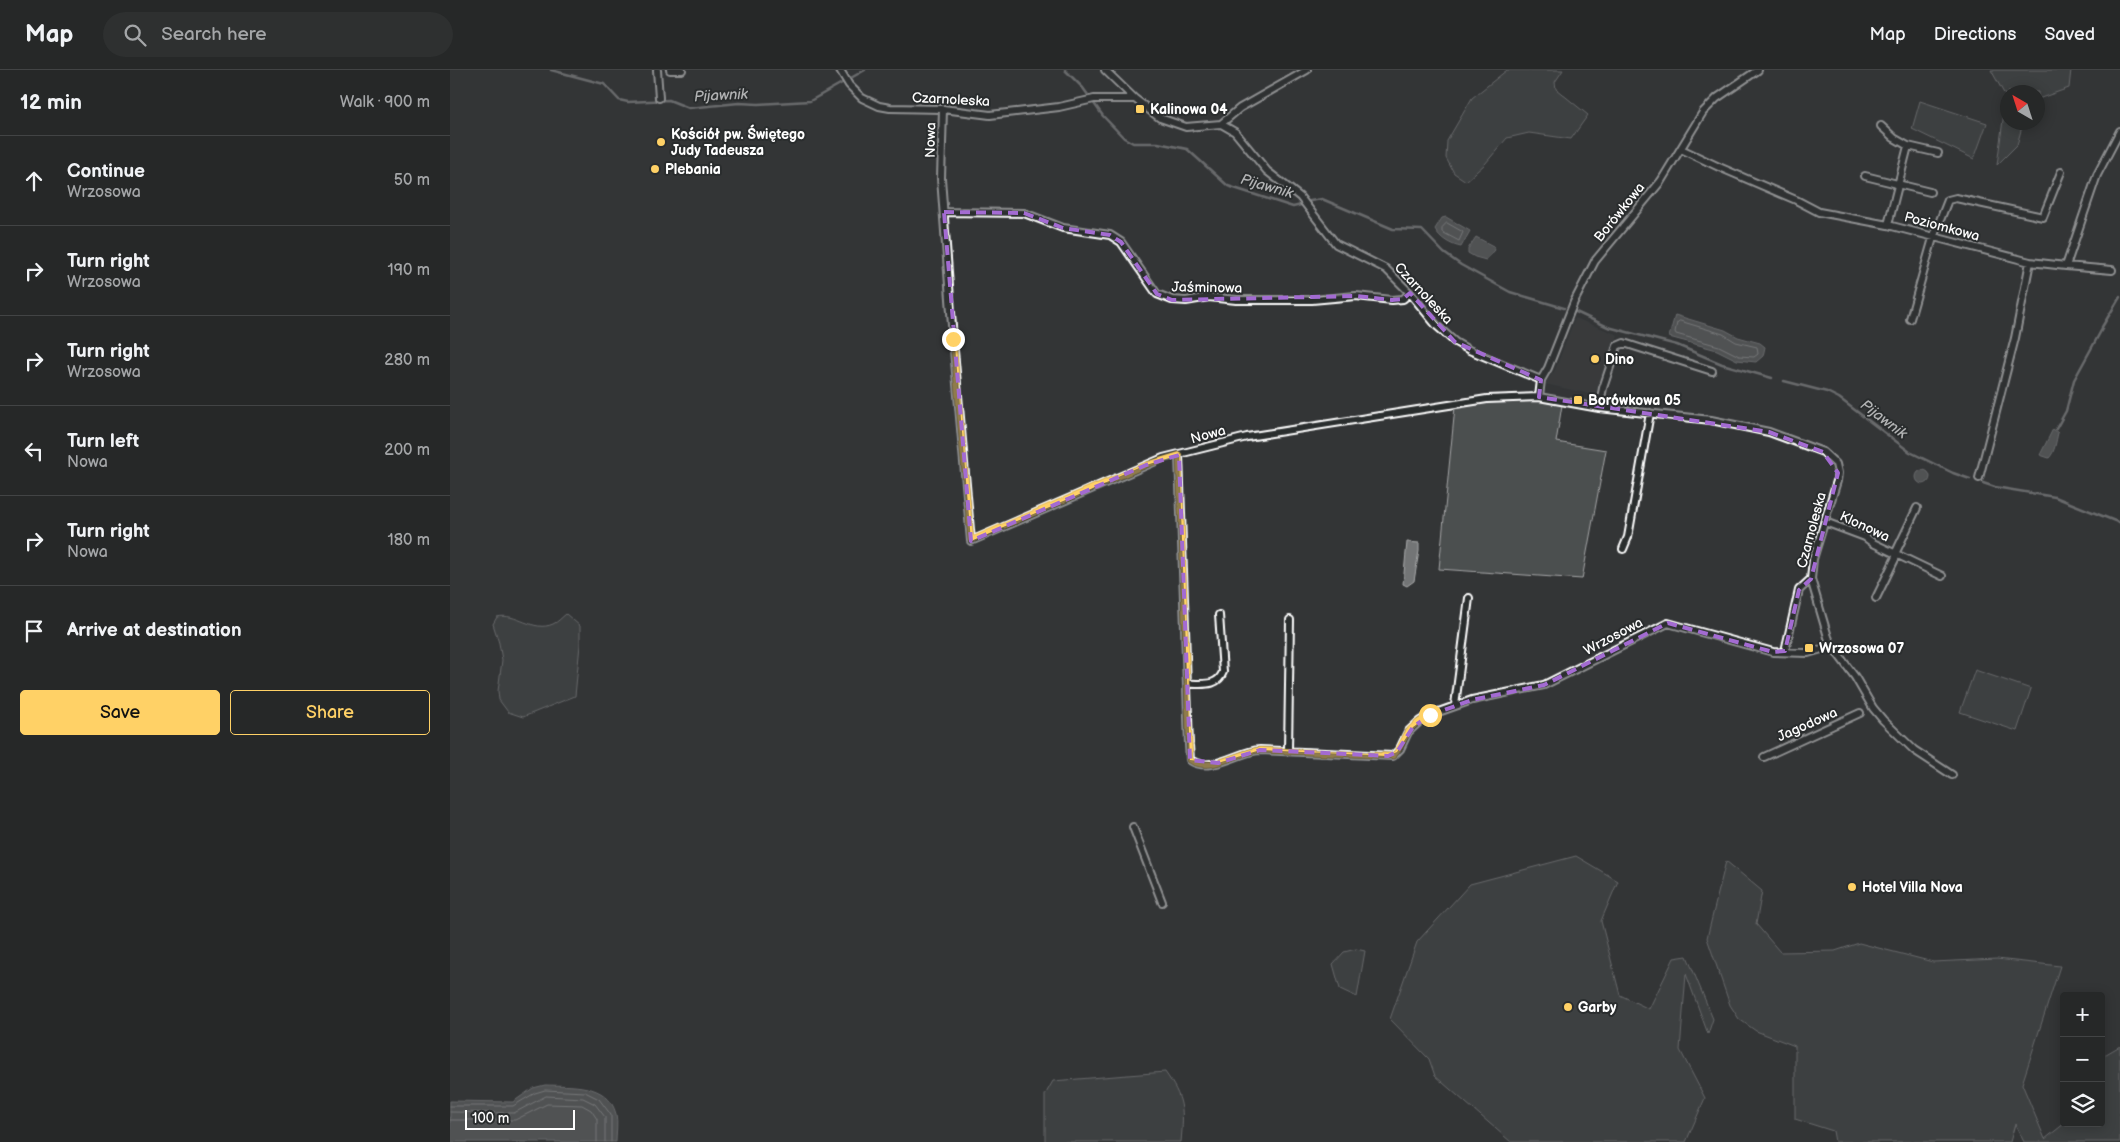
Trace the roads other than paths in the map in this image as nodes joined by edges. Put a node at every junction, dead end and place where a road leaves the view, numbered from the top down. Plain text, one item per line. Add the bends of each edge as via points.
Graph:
1 (657, 70) edge
2 (670, 70) edge
3 (682, 70) edge
4 (840, 70) edge
5 (1105, 70) edge
6 (1307, 70) edge
7 (1758, 70) edge
8 (660, 98) dead end
9 (1135, 99) junction
10 (943, 109) junction
11 (1221, 124) junction
12 (1881, 126) dead end
13 (2120, 131) edge
14 (1908, 146) junction
15 (1680, 148) junction
16 (1938, 153) dead end
17 (2061, 172) dead end
18 (1865, 176) dead end
19 (1900, 184) junction
20 (1930, 192) dead end
21 (944, 212) junction
22 (1888, 224) junction
23 (1933, 238) junction
24 (2030, 262) junction
25 (2066, 266) junction
26 (2112, 270) dead end
27 (1410, 293) junction
28 (1910, 319) dead end
29 (1712, 371) dead end
30 (1541, 380) junction
31 (1538, 397) junction
32 (1600, 408) junction
33 (1650, 413) junction
34 (1179, 455) junction
35 (1978, 478) dead end
36 (1917, 508) dead end
37 (1825, 522) junction
38 (1623, 549) dead end
39 (1896, 554) junction
40 (1942, 576) dead end
41 (1811, 579) junction
42 (1469, 598) dead end
43 (1876, 598) dead end
44 (1219, 615) dead end
45 (1290, 620) dead end
46 (1832, 646) junction
47 (1785, 651) junction
48 (1187, 684) junction
49 (1455, 705) junction
50 (1860, 713) dead end
51 (1288, 750) junction
52 (1764, 756) dead end
53 (1952, 775) dead end
54 (1133, 827) dead end
55 (1162, 902) dead end

1 - 8 street
2 - 3 street
4 - 10 street, Czarnoleska via 862,98 880,106
5 - 9 street
6 - 11 street via 1240,108
7 - 15 street, Borówkowa via 1711,102
9 - 10 street, Czarnoleska via 1094,99 1059,107 990,115
9 - 11 street via 1160,118 1186,127
10 - 21 street, Nowa via 941,178
11 - 27 street, Czarnoleska via 1242,139 1267,171 1300,197 1336,244 1386,269
12 - 14 street
13 - 25 street via 2096,175
14 - 16 street
14 - 19 street
15 - 22 street, Poziomkowa via 1819,212
15 - 30 street, Borówkowa via 1661,181 1595,261
17 - 23 street via 2043,217 1956,198 1948,200
18 - 19 street
19 - 20 street
19 - 22 street
21 - 27 street, Jaśminowa via 1024,214 1064,228 1110,234 1121,242 1157,294 1172,300 1208,297 1312,300 1356,296 1392,300 1403,299
21 - 34 street, Nowa via 971,540 1146,465
22 - 23 street, Poziomkowa
23 - 24 street, Poziomkowa
23 - 28 street
24 - 25 street, Poziomkowa
24 - 35 street via 2016,338
25 - 26 street, Poziomkowa
27 - 30 street, Czarnoleska via 1455,342
29 - 32 street via 1624,343 1617,346
30 - 31 street, Borówkowa
31 - 32 street, Czarnoleska
31 - 34 street, Nowa via 1464,402 1248,437
32 - 33 street, Czarnoleska
33 - 37 street, Czarnoleska via 1711,420 1768,432 1823,452 1836,464 1838,473
33 - 38 street via 1628,537
34 - 48 street, Wrzosowa
36 - 39 street, Klonowa
37 - 39 street, Klonowa via 1865,537
37 - 41 street, Czarnoleska via 1813,559
39 - 40 street, Klonowa
39 - 43 street, Klonowa
41 - 46 street, Czarnoleska
41 - 47 street via 1799,590
42 - 49 street
44 - 48 street via 1223,672 1220,680
45 - 51 street
46 - 47 street, Wrzosowa via 1808,653
46 - 53 street, Czarnoleska via 1883,720 1914,750
47 - 49 street, Wrzosowa via 1773,652 1668,623 1544,685
48 - 51 street, Wrzosowa via 1190,760 1193,762 1218,763 1252,750
49 - 51 street, Wrzosowa via 1420,721 1408,732 1393,756
50 - 52 street, Jagodowa
54 - 55 street

